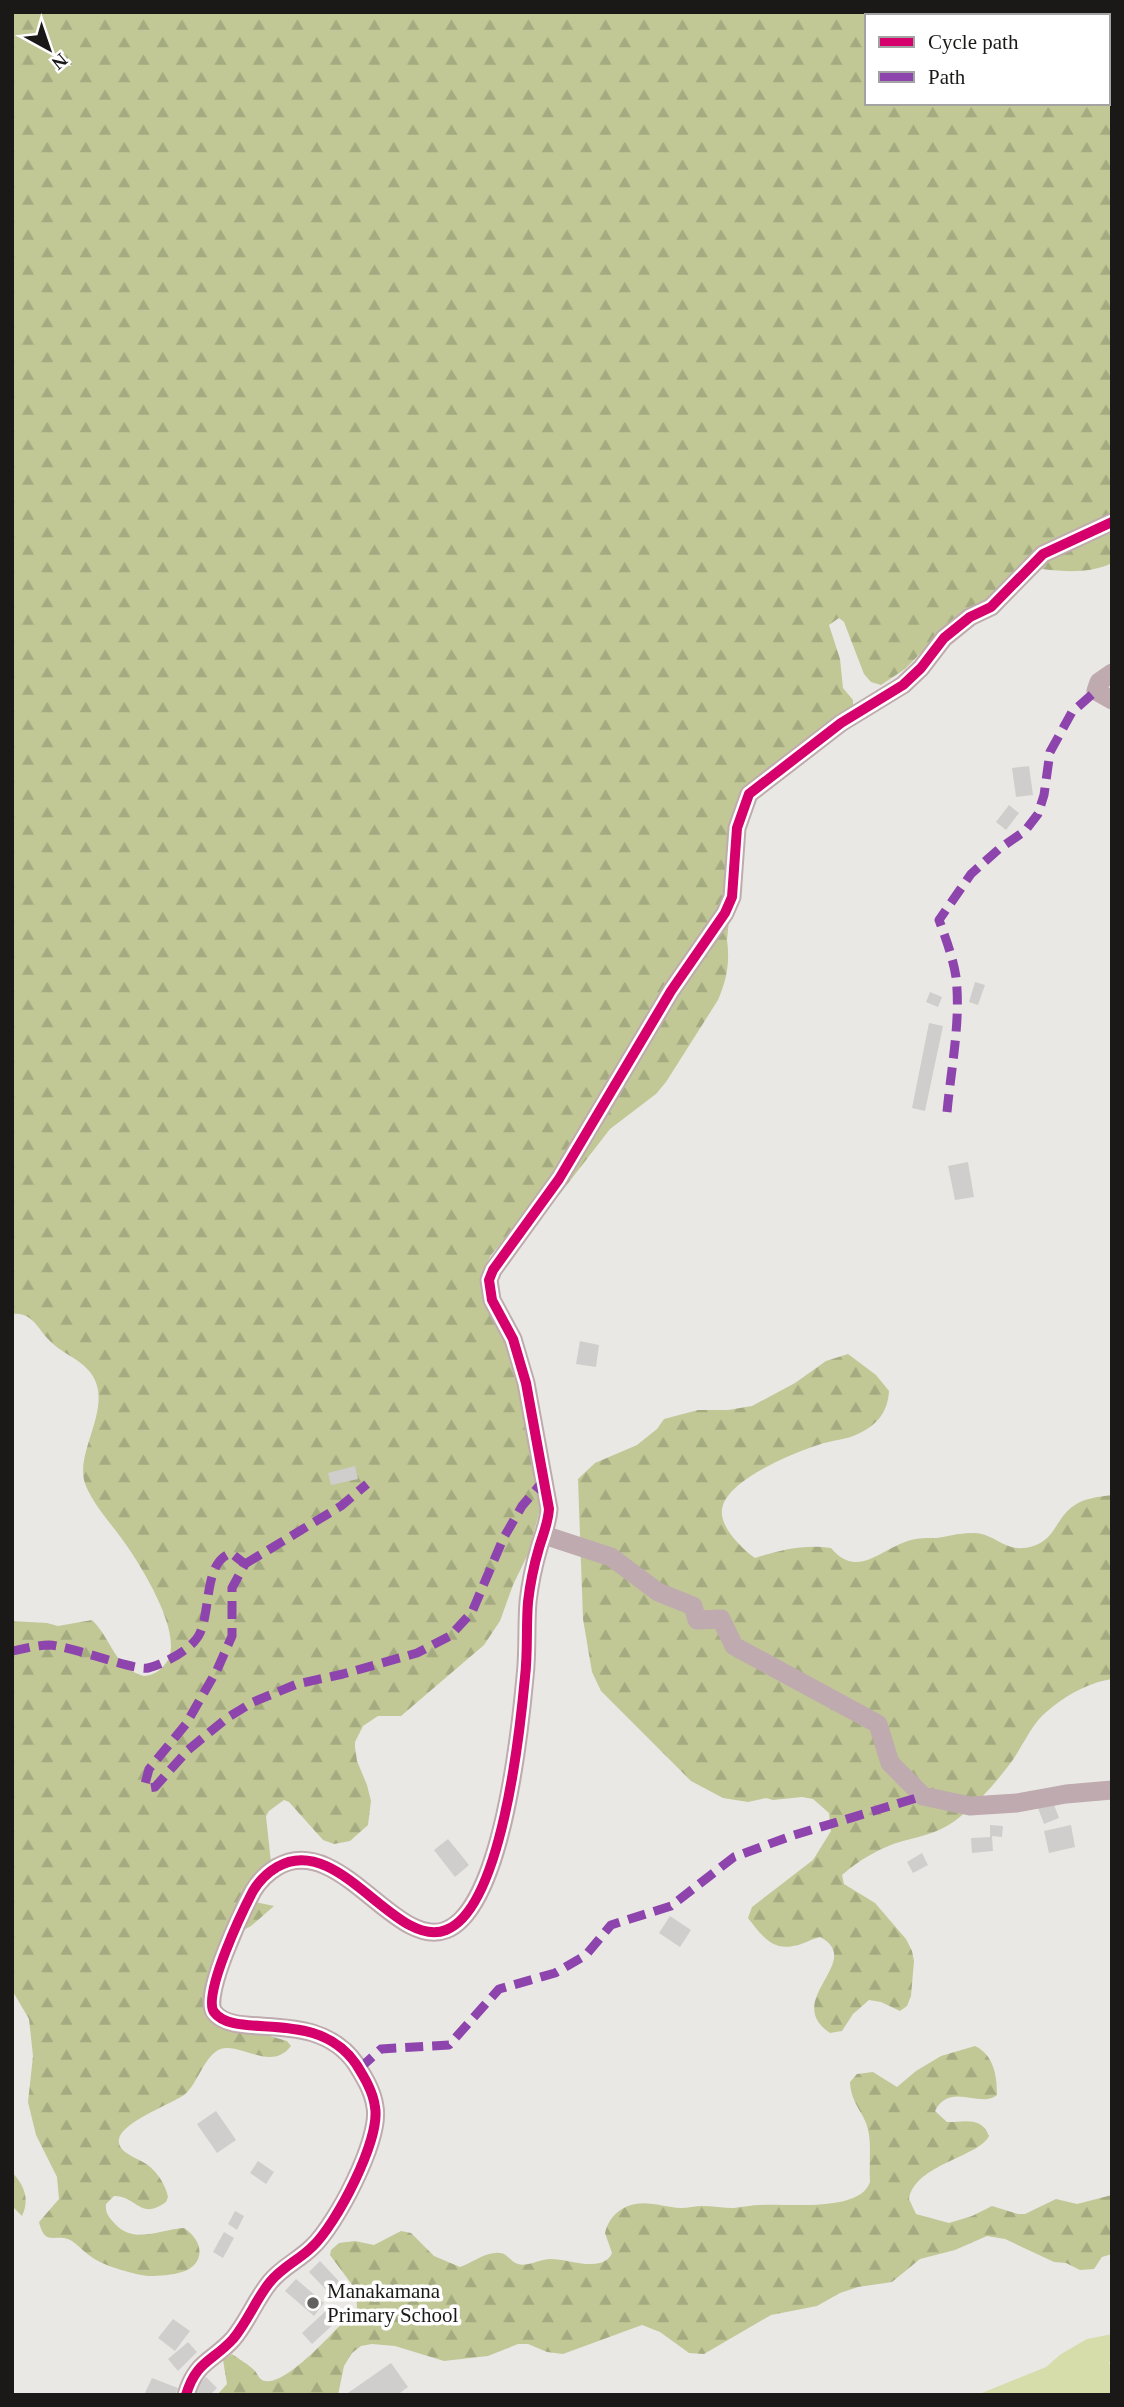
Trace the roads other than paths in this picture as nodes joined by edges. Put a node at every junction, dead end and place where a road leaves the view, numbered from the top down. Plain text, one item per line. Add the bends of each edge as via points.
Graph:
1 (1112, 522) edge
2 (1112, 673) edge
3 (1112, 700) edge
4 (544, 1535) junction
5 (1112, 1790) edge
6 (186, 2395) edge

1 - 4 street via 1043,554 991,607 944,638 903,685 841,723 754,789 745,801 737,828 732,897 725,913 671,991 559,1180 490,1276 492,1300 513,1339 526,1382 548,1499
2 - 3 street via 1099,682 1096,691
4 - 5 street via 611,1557 658,1592 693,1606 697,1620 721,1619 734,1646 878,1724 890,1763 923,1796 970,1806
4 - 6 street via 529,1598 525,1677 510,1795 486,1877 470,1908 449,1928 424,1931 398,1918 348,1879 320,1865 294,1860 263,1878 234,1931 214,1987 214,2012 233,2022 305,2030 337,2042 366,2080 376,2119 362,2163 335,2219 313,2247 271,2280 231,2341 199,2367

